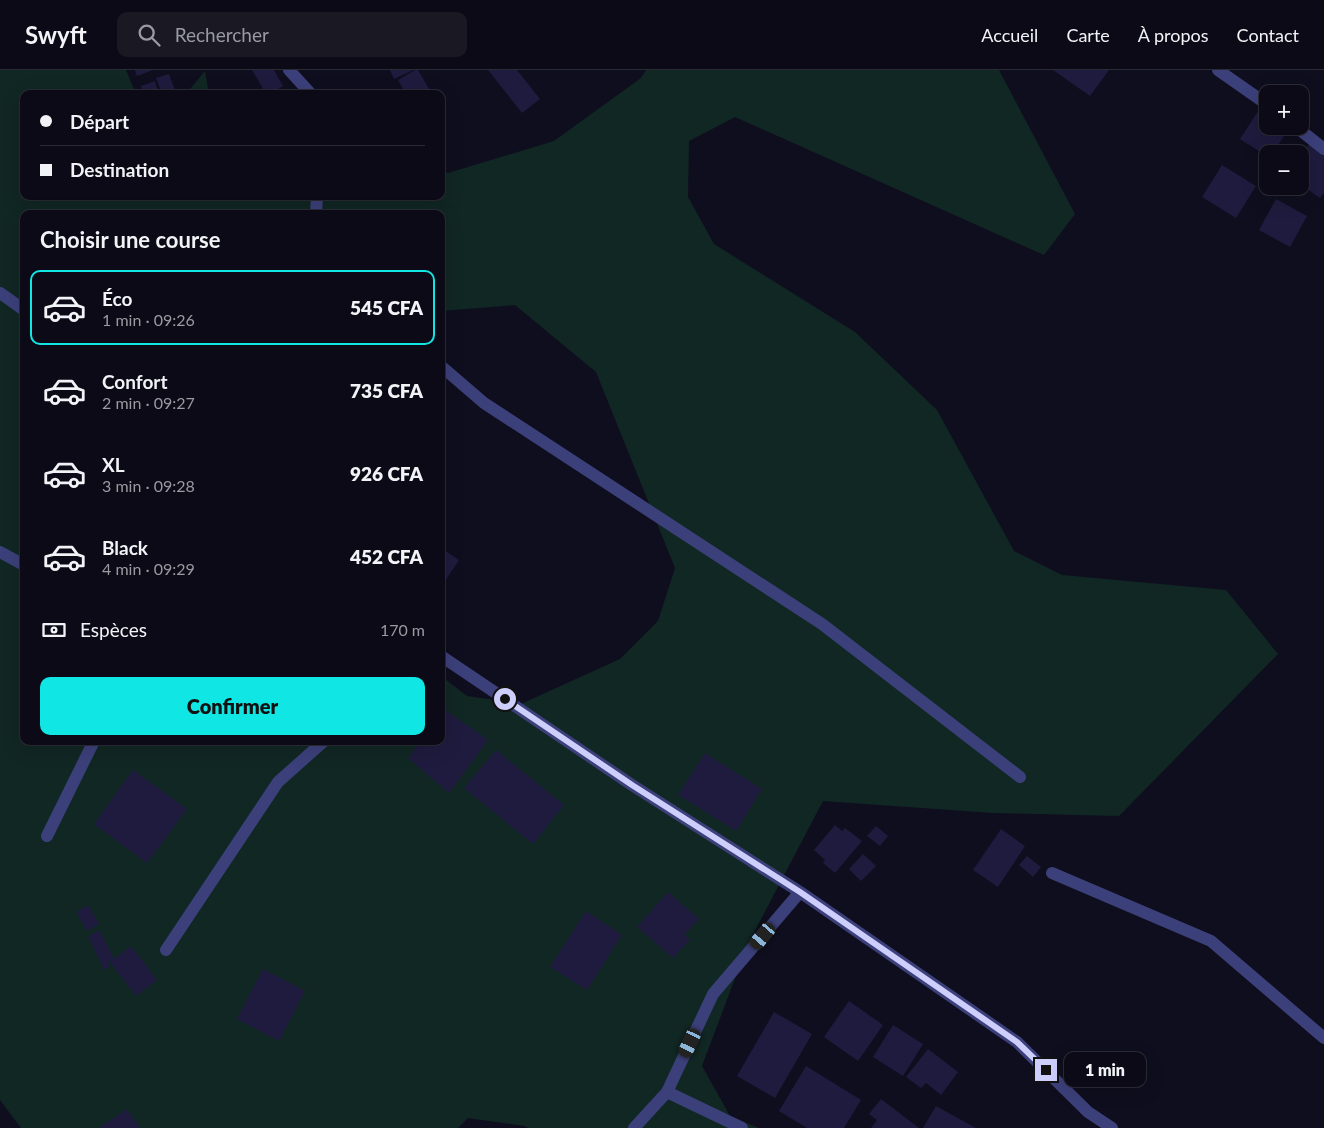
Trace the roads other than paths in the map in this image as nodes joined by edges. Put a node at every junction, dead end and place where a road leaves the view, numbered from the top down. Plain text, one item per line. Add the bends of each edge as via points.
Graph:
1 (290, 70) edge
2 (1218, 70) edge
3 (308, 90) edge
4 (1259, 99) edge
5 (1306, 135) edge
6 (1324, 149) edge
7 (0, 293) edge
8 (20, 307) edge
9 (445, 369) edge
10 (0, 552) edge
11 (20, 563) edge
12 (445, 659) edge
13 (92, 745) edge
14 (320, 745) edge
15 (1020, 778) dead end
16 (47, 836) dead end
17 (1052, 872) dead end
18 (800, 892) junction
19 (166, 950) dead end
20 (1324, 1038) edge
21 (667, 1092) junction
22 (634, 1128) edge
23 (742, 1128) edge
24 (1112, 1128) edge

1 - 3 street
2 - 4 street
5 - 6 street
7 - 8 street
9 - 15 street via 484,403 822,624
10 - 11 street
12 - 18 street via 632,785
13 - 16 street
14 - 19 street via 278,782
17 - 20 street via 1211,941
18 - 21 street via 713,994
18 - 24 street via 1017,1042 1088,1112
21 - 22 street
21 - 23 street

